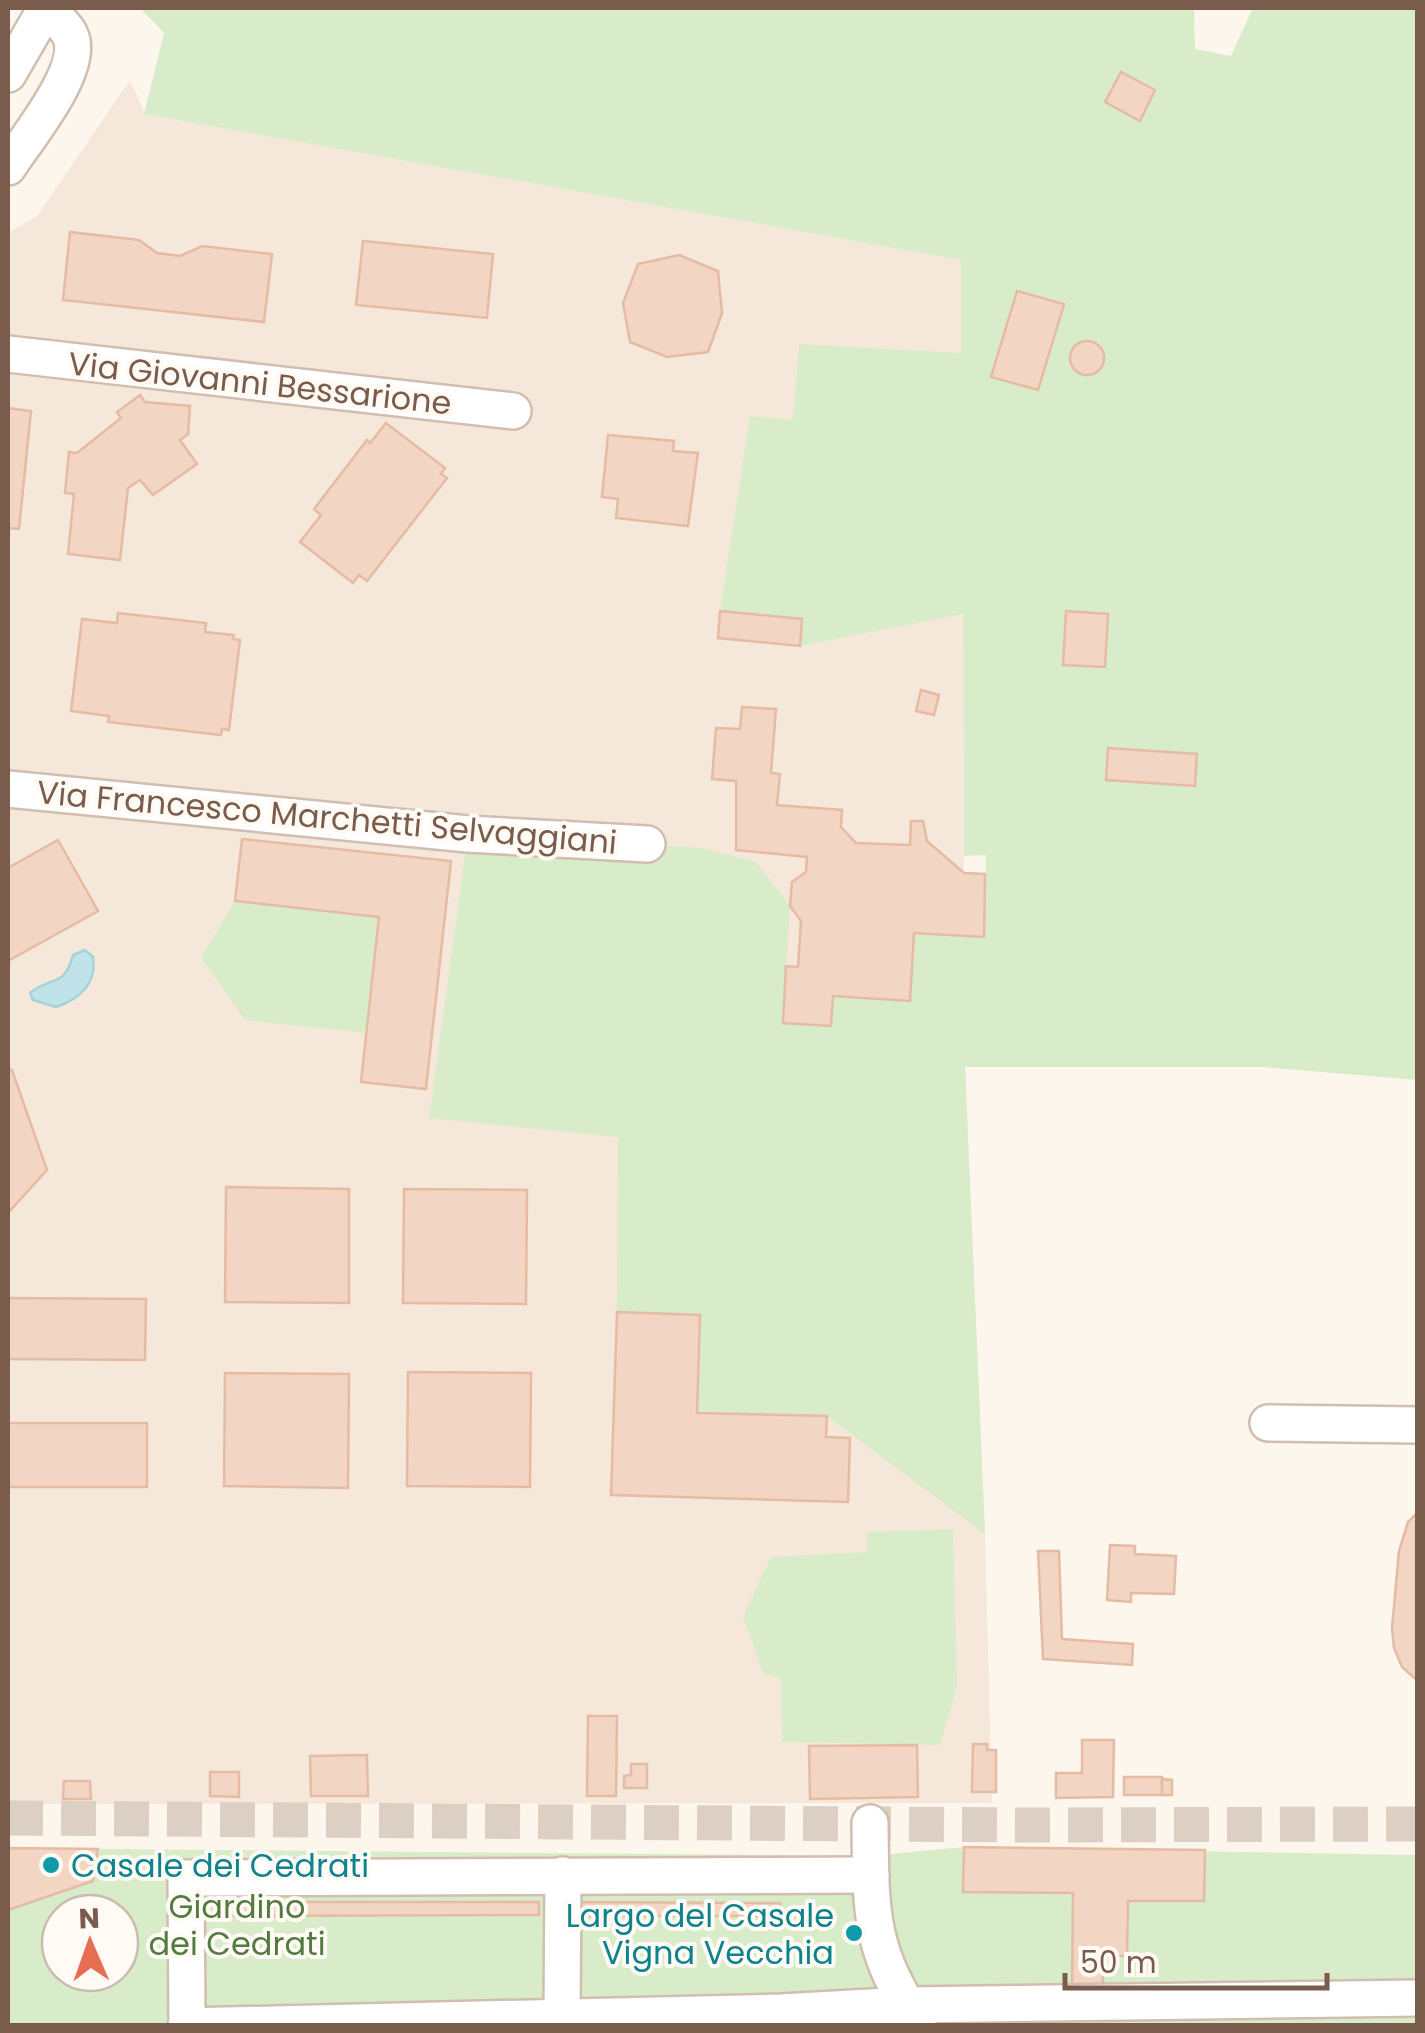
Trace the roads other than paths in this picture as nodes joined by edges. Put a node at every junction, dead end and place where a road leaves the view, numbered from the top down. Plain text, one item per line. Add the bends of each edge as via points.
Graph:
1 (44, 9) edge
2 (8, 74) edge
3 (8, 167) edge
4 (8, 354) edge
5 (513, 411) dead end
6 (8, 790) edge
7 (647, 844) dead end
8 (1268, 1423) dead end
9 (1418, 1425) edge
10 (563, 1875) junction
11 (1418, 1998) edge
12 (913, 2015) edge
13 (562, 2016) junction
14 (186, 2024) edge

1 - 2 street
1 - 3 street via 70,33 74,55
4 - 5 street, Via Giovanni Bessarione
6 - 7 street, Via Francesco Marchetti Selvaggiani via 468,834
8 - 9 street
10 - 12 street via 871,1851 874,1930 885,1970
10 - 13 street
10 - 14 street via 186,1878
11 - 12 street via 984,2006
12 - 13 street
13 - 14 street

